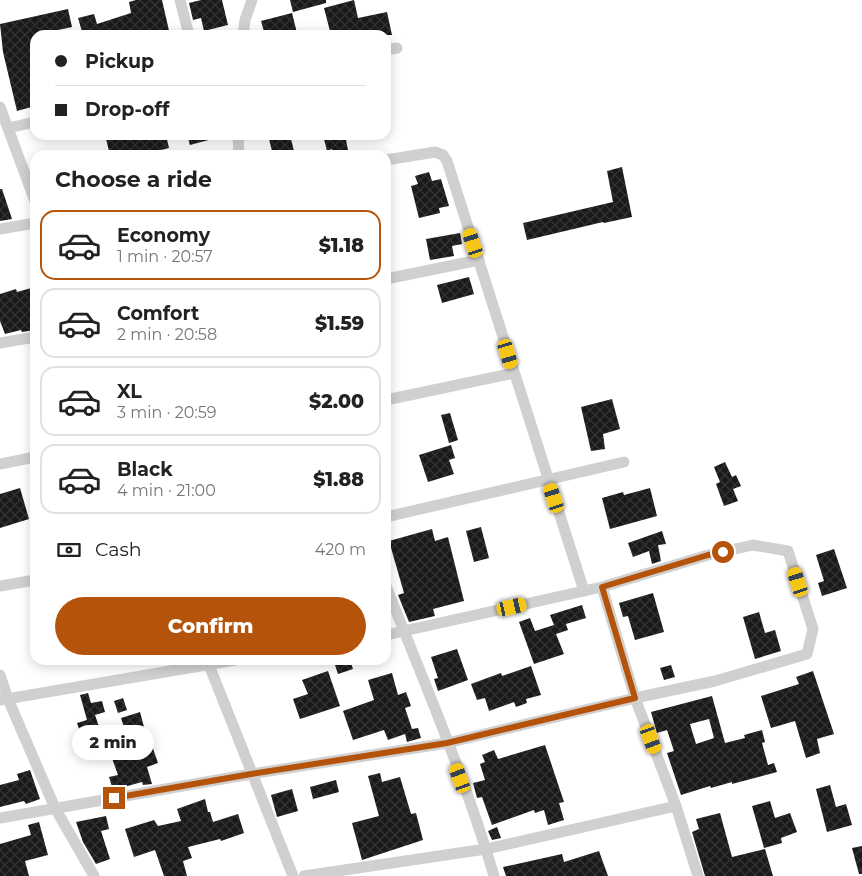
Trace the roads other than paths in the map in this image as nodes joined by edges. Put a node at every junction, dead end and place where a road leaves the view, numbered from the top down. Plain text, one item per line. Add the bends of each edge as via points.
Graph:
1 (180, 0) edge
2 (252, 0) edge
3 (188, 30) edge
4 (244, 30) edge
5 (0, 107) edge
6 (30, 123) edge
7 (8, 128) junction
8 (391, 159) edge
9 (30, 187) edge
10 (30, 224) edge
11 (0, 229) edge
12 (479, 260) junction
13 (391, 278) edge
14 (30, 338) edge
15 (0, 343) edge
16 (514, 373) junction
17 (391, 399) edge
18 (30, 458) edge
19 (624, 462) dead end
20 (0, 464) edge
21 (548, 480) junction
22 (391, 516) edge
23 (30, 581) edge
24 (0, 586) edge
25 (602, 587) junction
26 (584, 591) junction
27 (391, 599) edge
28 (404, 632) junction
29 (391, 634) edge
30 (192, 665) edge
31 (209, 665) edge
32 (0, 675) edge
33 (635, 698) junction
34 (4, 700) edge
35 (447, 743) junction
36 (251, 774) junction
37 (676, 806) junction
38 (55, 808) junction
39 (0, 818) edge
40 (486, 848) junction
41 (94, 876) edge
42 (293, 876) edge
43 (304, 876) edge
44 (494, 876) edge
45 (698, 876) edge

1 - 3 street
2 - 4 street
5 - 7 street
6 - 7 street
7 - 9 street
8 - 12 street via 435,152 444,155
10 - 11 street
12 - 13 street
12 - 16 street
14 - 15 street
16 - 17 street
16 - 21 street
18 - 20 street
19 - 21 street
21 - 22 street
21 - 26 street
23 - 24 street
25 - 26 street
25 - 33 street
25 - 33 street via 708,555 753,546 788,551 813,629 807,654 715,681
26 - 28 street
27 - 28 street
28 - 29 street
28 - 35 street
30 - 34 street
31 - 36 street
32 - 34 street
33 - 35 street
33 - 37 street
34 - 38 street
35 - 36 street
35 - 40 street
36 - 38 street
36 - 42 street
37 - 40 street
37 - 45 street
38 - 39 street
38 - 41 street
40 - 43 street
40 - 44 street

